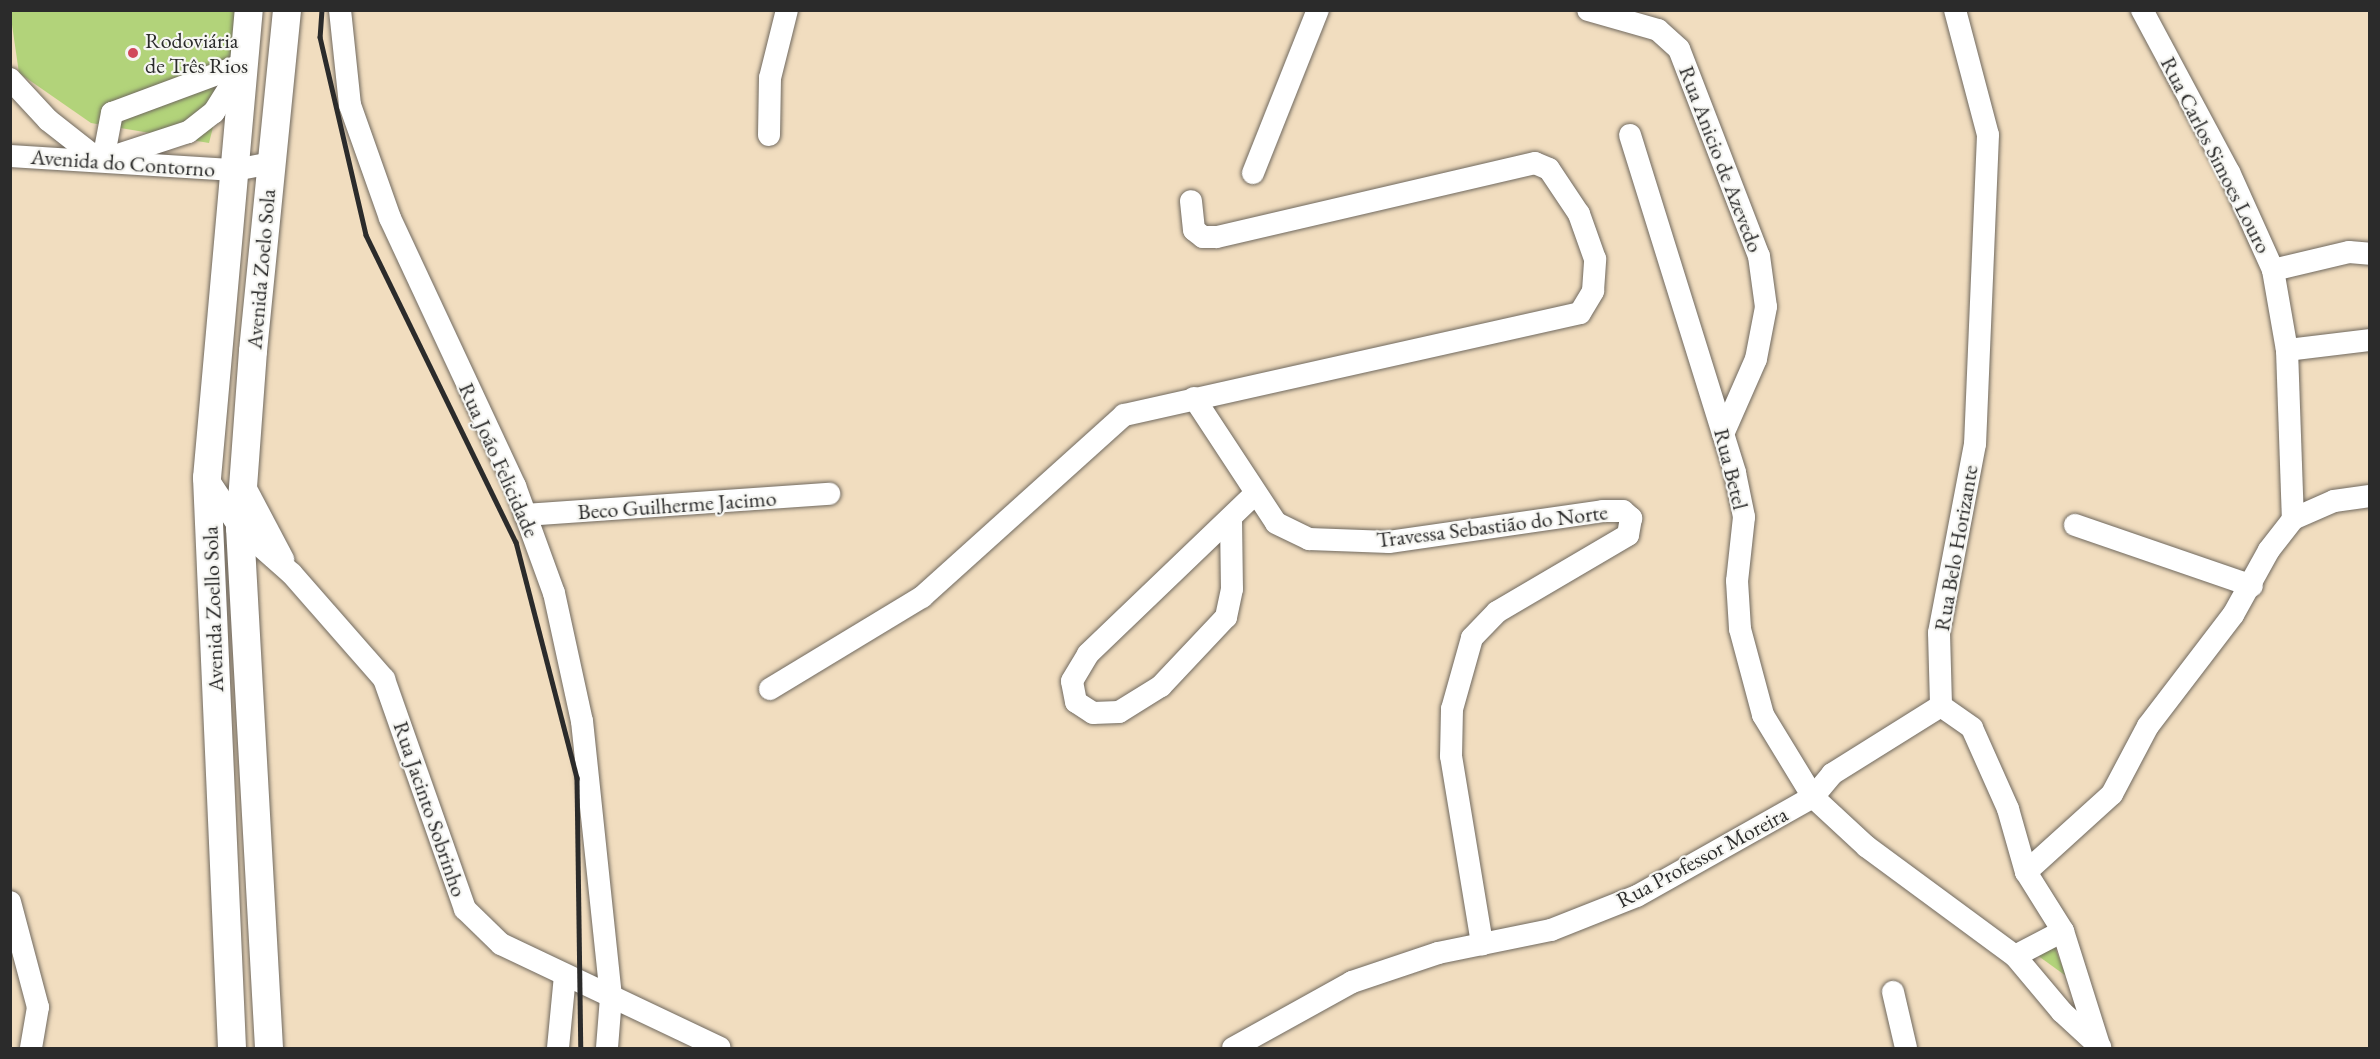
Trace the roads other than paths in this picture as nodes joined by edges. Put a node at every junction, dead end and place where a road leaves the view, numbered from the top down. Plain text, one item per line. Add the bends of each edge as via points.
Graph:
1 (249, 10) edge
2 (287, 10) edge
3 (340, 10) edge
4 (787, 10) edge
5 (1318, 10) edge
6 (1588, 10) edge
7 (1955, 10) edge
8 (2142, 10) edge
9 (244, 64) junction
10 (10, 79) edge
11 (770, 135) dead end
12 (1630, 135) dead end
13 (10, 156) edge
14 (101, 160) junction
15 (271, 163) junction
16 (235, 170) junction
17 (1253, 173) dead end
18 (1191, 201) dead end
19 (2370, 254) edge
20 (2273, 270) junction
21 (2370, 340) edge
22 (2287, 350) junction
23 (1194, 398) junction
24 (1723, 434) junction
25 (207, 478) junction
26 (244, 485) junction
27 (828, 494) dead end
28 (1255, 494) junction
29 (2370, 496) edge
30 (525, 515) junction
31 (1231, 519) junction
32 (2293, 519) junction
33 (2074, 525) dead end
34 (240, 528) junction
35 (291, 574) junction
36 (2252, 586) junction
37 (770, 689) dead end
38 (1941, 706) junction
39 (1813, 797) junction
40 (2026, 872) junction
41 (10, 902) edge
42 (2063, 930) junction
43 (1482, 944) junction
44 (2015, 956) junction
45 (565, 975) junction
46 (1893, 992) dead end
47 (611, 997) junction
48 (31, 1048) edge
49 (232, 1048) edge
50 (269, 1048) edge
51 (558, 1048) edge
52 (607, 1048) edge
53 (720, 1048) edge
54 (1233, 1048) edge
55 (1906, 1048) edge
56 (2101, 1048) edge

1 - 9 main road, Avenida Zoelo Sola
2 - 15 main road, Avenida Zoelo Sola
3 - 30 street, Rua João Felicidade via 350,105 390,218
4 - 11 street via 770,78
5 - 17 street
6 - 24 street, Rua Anicio de Azevedo via 1658,30 1679,49 1759,256 1766,307 1756,359
7 - 38 street, Rua Belo Horizante via 1988,135 1975,444 1939,633
8 - 20 street, Rua Carlos Simoes Louro via 2229,172
9 - 14 street via 214,111 188,132
9 - 14 street via 112,113
9 - 16 main road, Avenida Zoelo Sola
10 - 14 street via 48,120
12 - 24 street, Rua Betel
13 - 14 street, Avenida do Contorno
14 - 16 street, Avenida do Contorno
15 - 16 street, Avenida do Contorno
15 - 26 main road, Avenida Zoelo Sola
16 - 25 main road, Avenida Zoello Sola
18 - 23 street via 1194,230 1203,237 1216,237 1535,163 1549,169 1579,214 1595,259 1593,291 1580,313
19 - 20 street via 2349,252
20 - 22 street, Rua Carlos Simoes Louro
21 - 22 street
22 - 32 street, Rua Carlos Simoes Louro
23 - 28 street, Travessa Sebastião do Norte
23 - 37 street via 1124,416 922,597
24 - 39 street, Rua Betel via 1744,517 1737,581 1740,629 1763,714
25 - 34 street, Rua Jacinto Sobrinho
25 - 49 main road, Avenida Zoello Sola
26 - 34 main road, Avenida Zoelo Sola
26 - 35 street, Rua Jacinto Sobrinho
27 - 30 street, Beco Guilherme Jacimo
28 - 31 street
28 - 43 street, Travessa Sebastião do Norte via 1275,523 1309,539 1389,542 1603,511 1623,512 1631,518 1628,535 1497,612 1472,638 1452,709 1450,756
29 - 32 street via 2334,501
30 - 47 street, Rua João Felicidade via 554,593 582,722
31 - 31 street via 1088,654 1072,681 1076,702 1093,713 1119,712 1161,686 1226,617 1232,589
32 - 36 street via 2270,550
33 - 36 street
34 - 35 street, Rua Jacinto Sobrinho
34 - 50 main road, Avenida Zoello Sola
35 - 45 street, Rua Jacinto Sobrinho via 384,679 465,909 501,944
36 - 40 street via 2148,726 2112,794
38 - 39 street via 1832,774
38 - 40 street via 1972,728 2008,808
39 - 43 street, Rua Professor Moreira via 1637,896 1551,930
39 - 44 street, Rua Professor Moreira via 1867,847
40 - 42 street
41 - 48 street via 38,1007
42 - 44 street
42 - 56 street
43 - 54 street, Rua Professor Moreira via 1438,953 1352,982
44 - 56 street, Rua Professor Moreira via 2062,1012
45 - 47 street, Rua Jacinto Sobrinho
45 - 51 street
46 - 55 street
47 - 52 street, Rua João Felicidade
47 - 53 street

